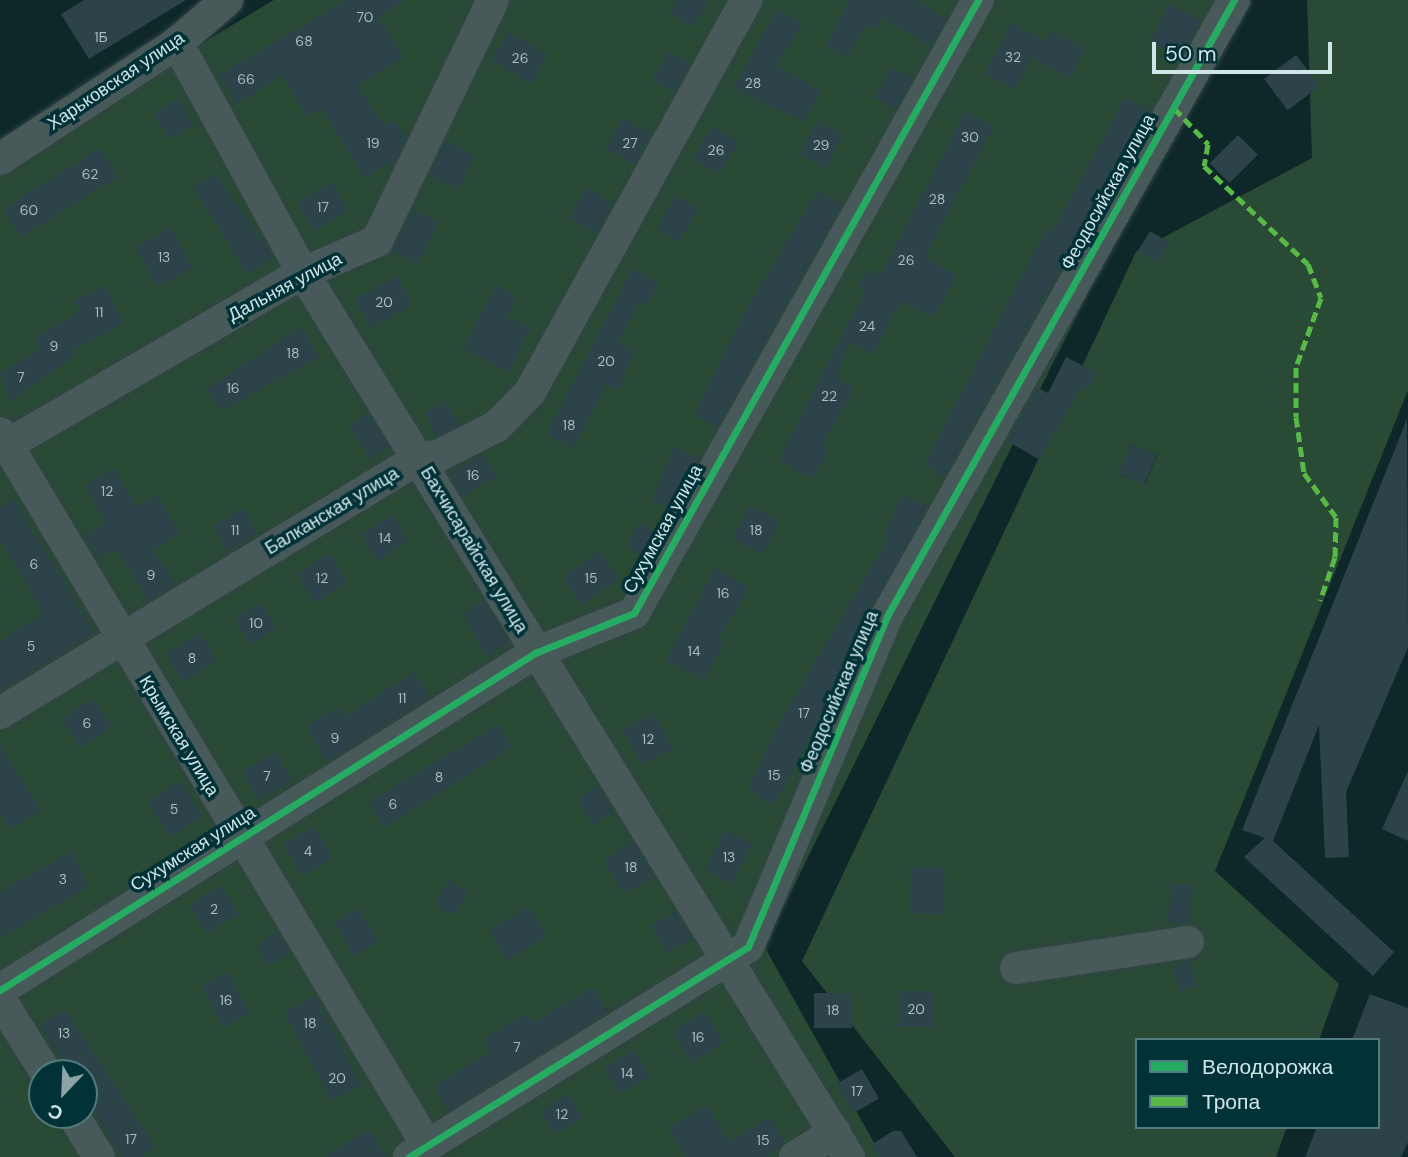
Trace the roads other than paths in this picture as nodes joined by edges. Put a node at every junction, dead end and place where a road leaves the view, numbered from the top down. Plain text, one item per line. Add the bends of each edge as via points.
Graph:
1 (494, 0) edge
2 (746, 0) edge
3 (978, 0) edge
4 (1234, 0) edge
5 (221, 1) edge
6 (177, 43) junction
7 (0, 159) edge
8 (303, 273) junction
9 (2, 442) edge
10 (419, 458) junction
11 (119, 638) junction
12 (535, 653) junction
13 (0, 713) edge
14 (240, 837) junction
15 (1188, 942) dead end
16 (727, 964) junction
17 (1016, 968) dead end
18 (0, 990) edge
19 (0, 999) edge
20 (37, 1059) edge
21 (82, 1129) edge
22 (842, 1145) edge
23 (418, 1151) edge
24 (99, 1157) edge
25 (795, 1157) edge

1 - 8 street, Дальняя улица via 377,241
2 - 10 street, Балканская улица via 530,392 497,426 438,457
3 - 12 street, Сухумская улица via 634,612
4 - 16 street, Феодосийская улица via 887,616 748,947
5 - 6 street, Харьковская улица
6 - 7 street, Харьковская улица
6 - 8 street, Бахчисарайская улица
8 - 9 street, Дальняя улица
8 - 10 street, Бахчисарайская улица
9 - 11 street, Крымская улица
10 - 11 street, Балканская улица
10 - 12 street, Бахчисарайская улица
11 - 13 street, Балканская улица
11 - 14 street, Крымская улица
12 - 14 street, Сухумская улица
12 - 16 street, Бахчисарайская улица
14 - 18 street, Сухумская улица
14 - 23 street, Крымская улица
15 - 17 street
16 - 22 street, Бахчисарайская улица
16 - 23 street, Феодосийская улица
19 - 20 street
21 - 24 street
22 - 25 street

